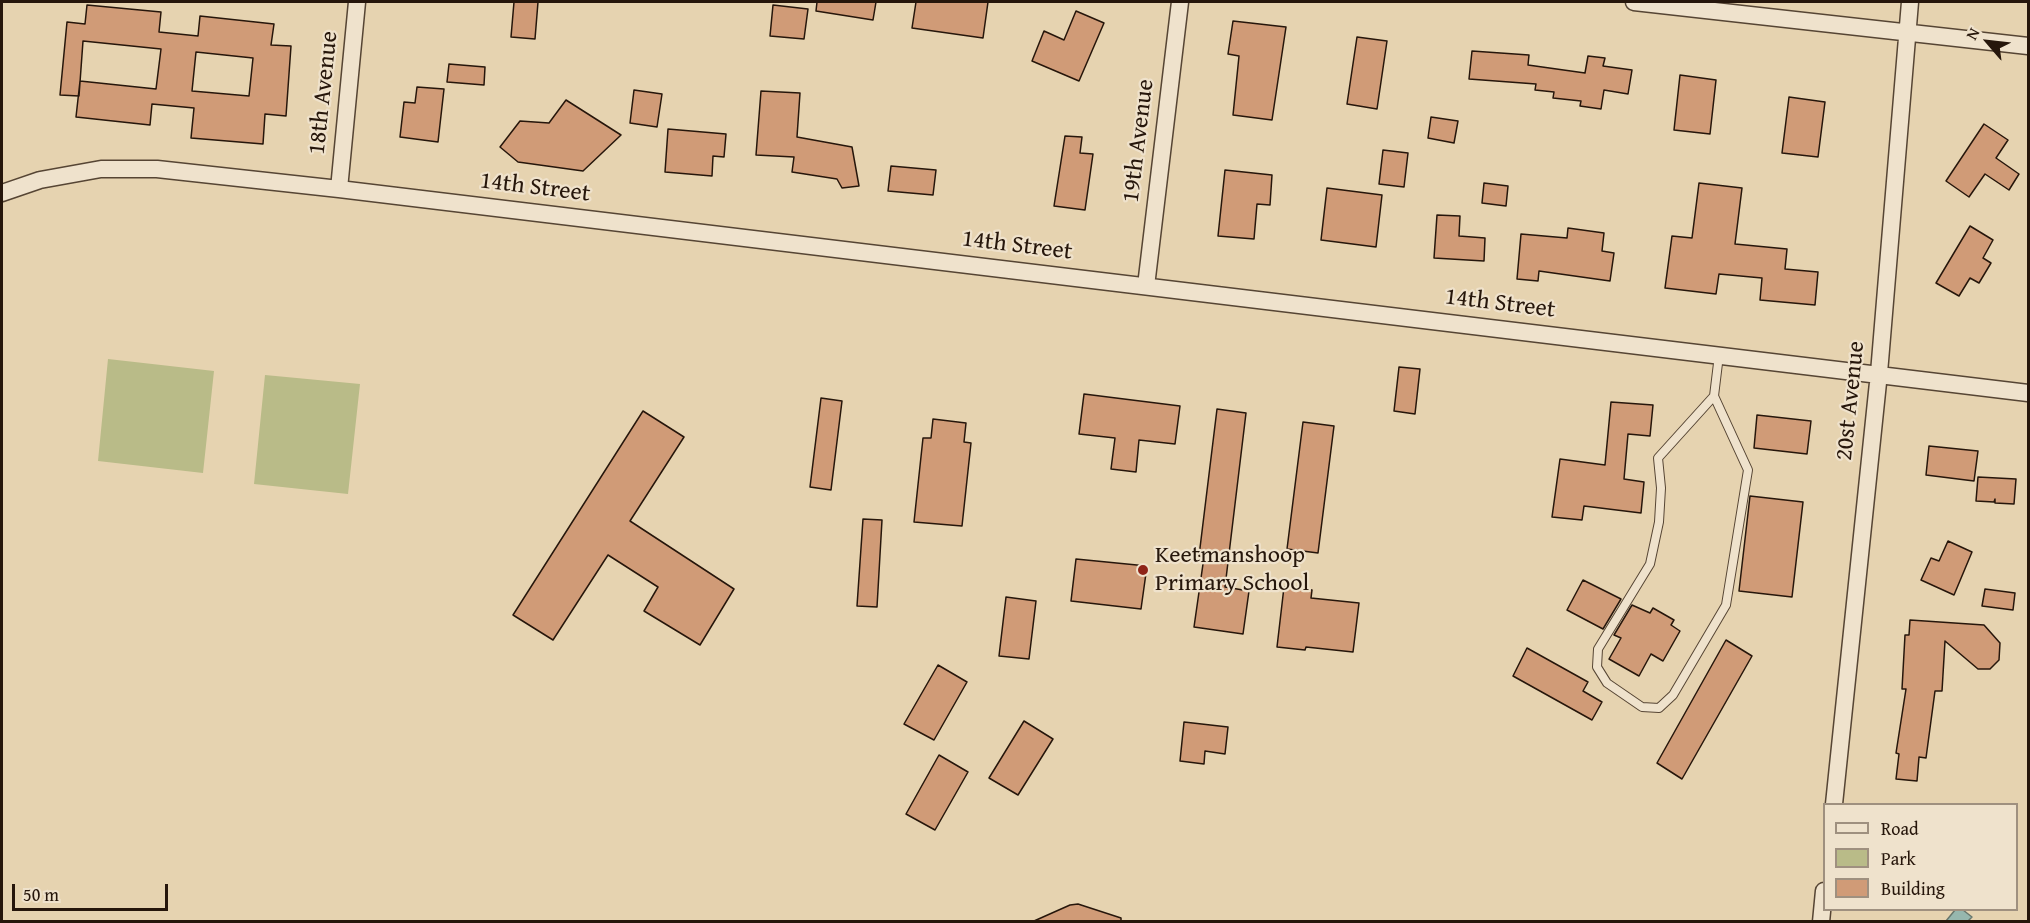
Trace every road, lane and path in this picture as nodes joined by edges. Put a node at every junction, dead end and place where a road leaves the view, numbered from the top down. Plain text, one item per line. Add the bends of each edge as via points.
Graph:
1 (357, 2) edge
2 (1180, 2) edge
3 (1634, 2) edge
4 (1910, 2) edge
5 (1906, 32) junction
6 (2028, 46) edge
7 (339, 189) junction
8 (2, 193) edge
9 (1146, 286) junction
10 (1719, 354) junction
11 (1879, 374) junction
12 (2028, 393) edge
13 (1714, 396) junction
14 (1834, 803) edge
15 (1823, 901) edge
16 (1821, 921) edge

1 - 7 street, 18th Avenue
2 - 9 street, 19th Avenue
3 - 5 street
4 - 5 street, 20st Avenue
5 - 6 street
5 - 11 street, 20st Avenue
7 - 8 street, 14th Street via 158,169 101,169 40,180
7 - 9 street, 14th Street
9 - 10 street, 14th Street
10 - 11 street, 14th Street
10 - 13 lane
11 - 12 street, 14th Street
11 - 14 street, 20st Avenue
13 - 13 lane via 1748,470 1726,605 1673,695 1659,708 1642,707 1607,683 1597,667 1598,649 1650,564 1659,522 1658,458
15 - 16 street

